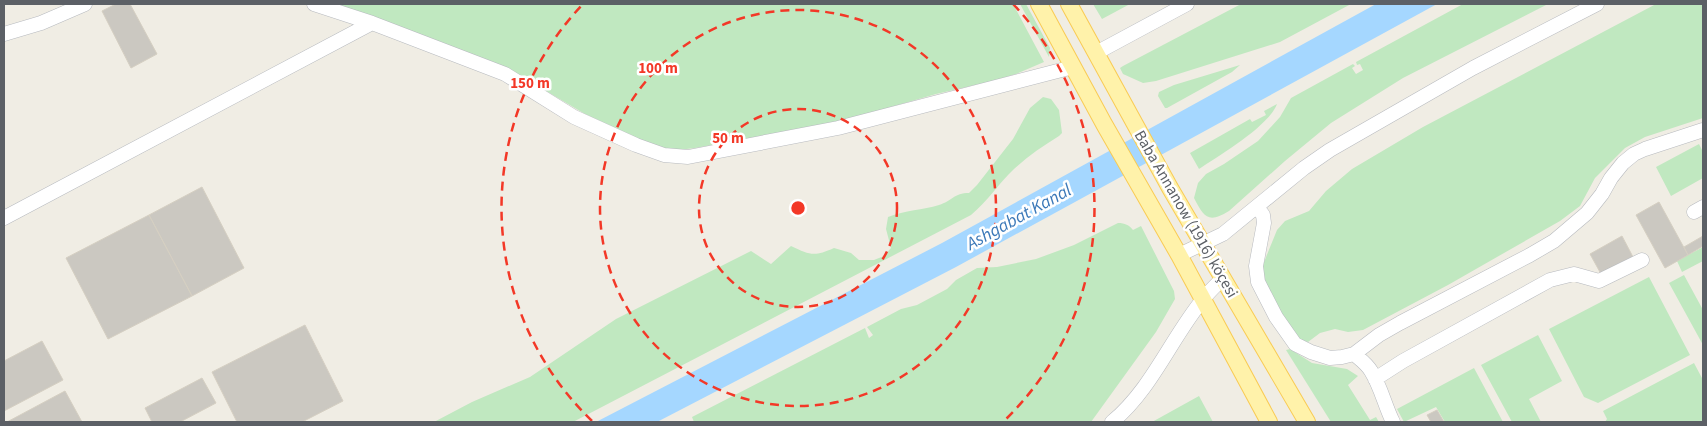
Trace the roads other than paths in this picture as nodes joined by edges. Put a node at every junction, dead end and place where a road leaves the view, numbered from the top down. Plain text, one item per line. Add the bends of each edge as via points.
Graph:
1 (85, 4) edge
2 (314, 4) edge
3 (1039, 4) edge
4 (1069, 4) edge
5 (1187, 4) edge
6 (1597, 4) edge
7 (372, 23) junction
8 (4, 34) edge
9 (1096, 53) junction
10 (1073, 67) junction
11 (1702, 133) edge
12 (1257, 207) junction
13 (4, 218) edge
14 (1202, 243) junction
15 (1179, 256) junction
16 (1642, 260) dead end
17 (1222, 278) junction
18 (1203, 299) junction
19 (1354, 354) junction
20 (1375, 379) junction
21 (1112, 422) edge
22 (1269, 422) edge
23 (1306, 422) edge
24 (1393, 422) edge

1 - 8 street via 41,24
2 - 7 street
3 - 10 main road, Baba Annanow (1916) köçesi
4 - 9 main road, Baba Annanow (1916) köçesi
5 - 9 street
6 - 12 street via 1473,68 1350,138 1304,168
7 - 10 street via 505,74 574,117 636,144 664,155 688,157 838,128
7 - 13 street
9 - 14 main road, Baba Annanow (1916) köçesi
10 - 15 main road, Baba Annanow (1916) köçesi
11 - 19 street via 1634,154 1611,178 1587,213 1554,241 1400,323
12 - 14 street via 1223,234
12 - 19 street via 1264,223 1256,272 1276,318 1295,344 1311,352 1330,358
14 - 15 street
14 - 17 main road, Baba Annanow (1916) köçesi
15 - 18 main road, Baba Annanow (1916) köçesi
16 - 20 street via 1599,281 1574,274 1550,280
17 - 18 street
17 - 23 main road, Baba Annanow (1916) köçesi
18 - 21 street via 1144,388
18 - 22 main road, Baba Annanow (1916) köçesi
19 - 20 street via 1370,369
20 - 24 street

